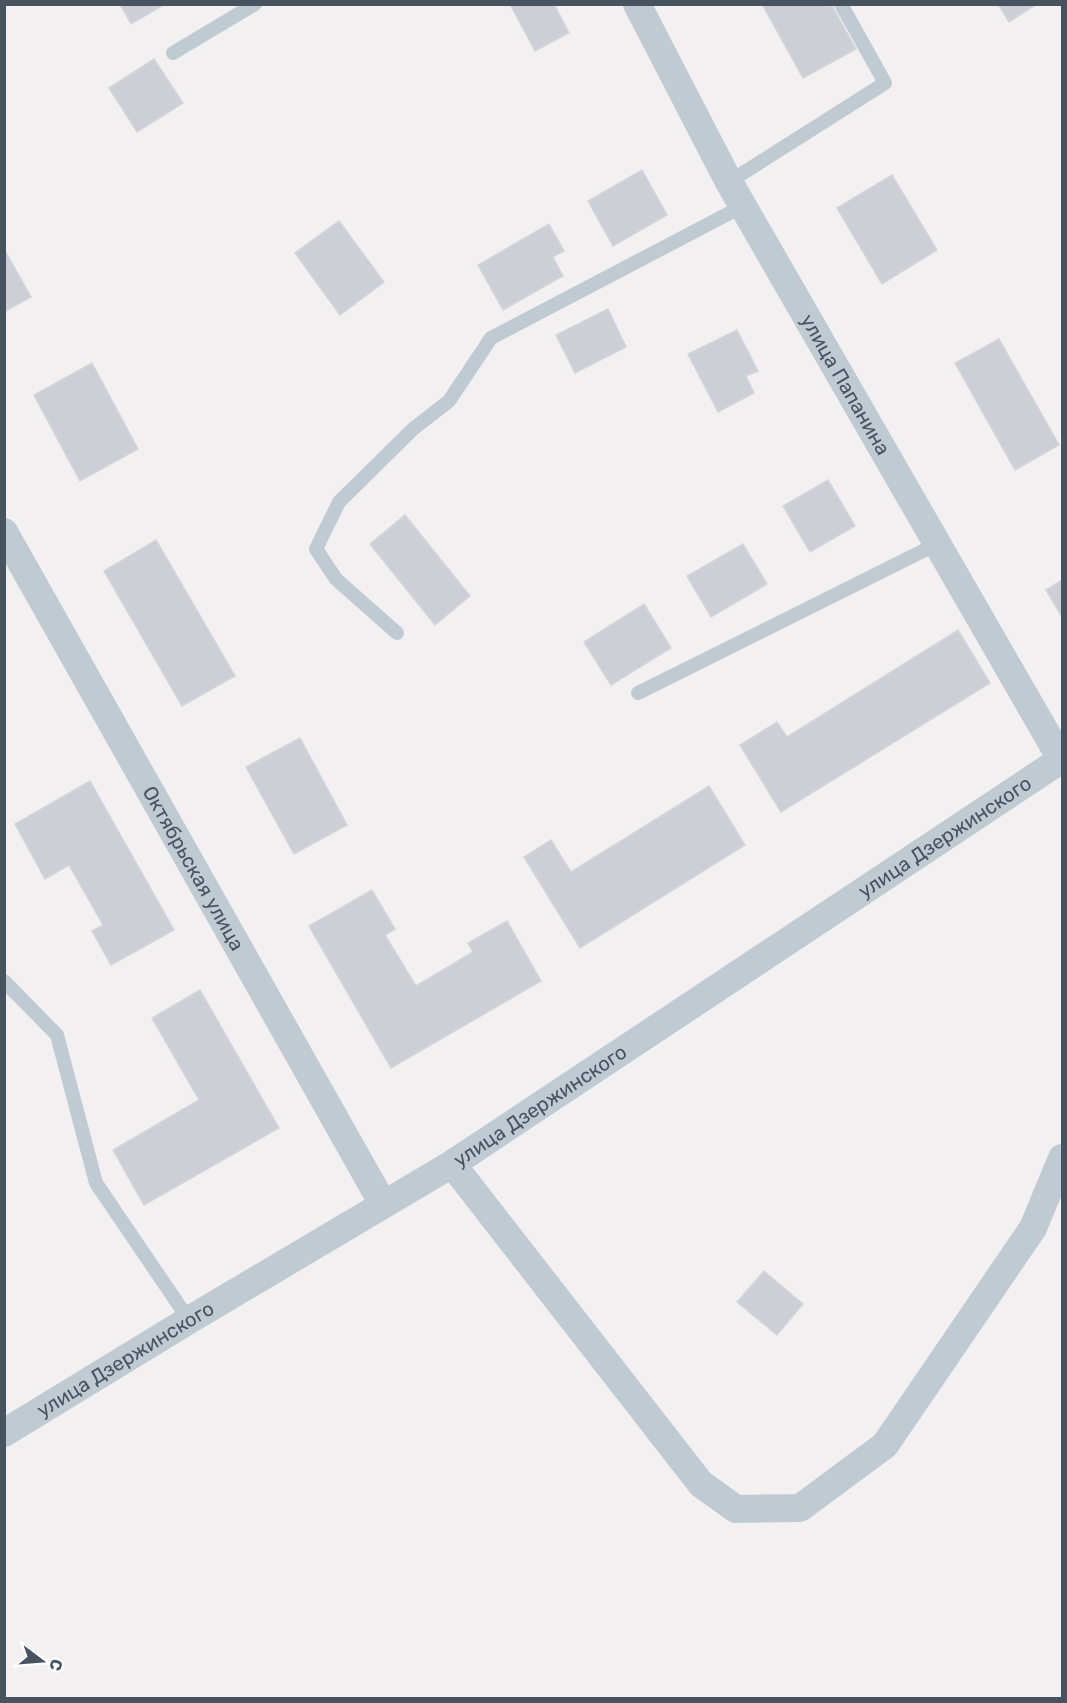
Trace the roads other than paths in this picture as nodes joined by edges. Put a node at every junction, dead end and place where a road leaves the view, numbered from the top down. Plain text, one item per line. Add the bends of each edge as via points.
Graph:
1 (255, 4) edge
2 (637, 4) edge
3 (841, 4) edge
4 (173, 53) dead end
5 (736, 194) junction
6 (4, 532) edge
7 (937, 544) junction
8 (397, 633) dead end
9 (638, 693) dead end
10 (1062, 759) edge
11 (4, 981) edge
12 (1062, 1158) edge
13 (452, 1164) junction
14 (383, 1204) junction
15 (189, 1320) junction
16 (4, 1433) edge

1 - 4 lane
2 - 5 street, улица Папанина
3 - 5 lane via 885,83
5 - 7 street, улица Папанина
5 - 8 lane via 491,338 449,401 413,429 339,502 316,549 336,579
6 - 14 street, Октябрьская улица
7 - 9 lane
7 - 10 street, улица Папанина
10 - 13 street, улица Дзержинского
11 - 15 lane via 57,1035 96,1183
12 - 13 street via 1033,1228 885,1445 800,1508 736,1509 701,1484
13 - 14 street, улица Дзержинского
14 - 15 street, улица Дзержинского
15 - 16 street, улица Дзержинского

